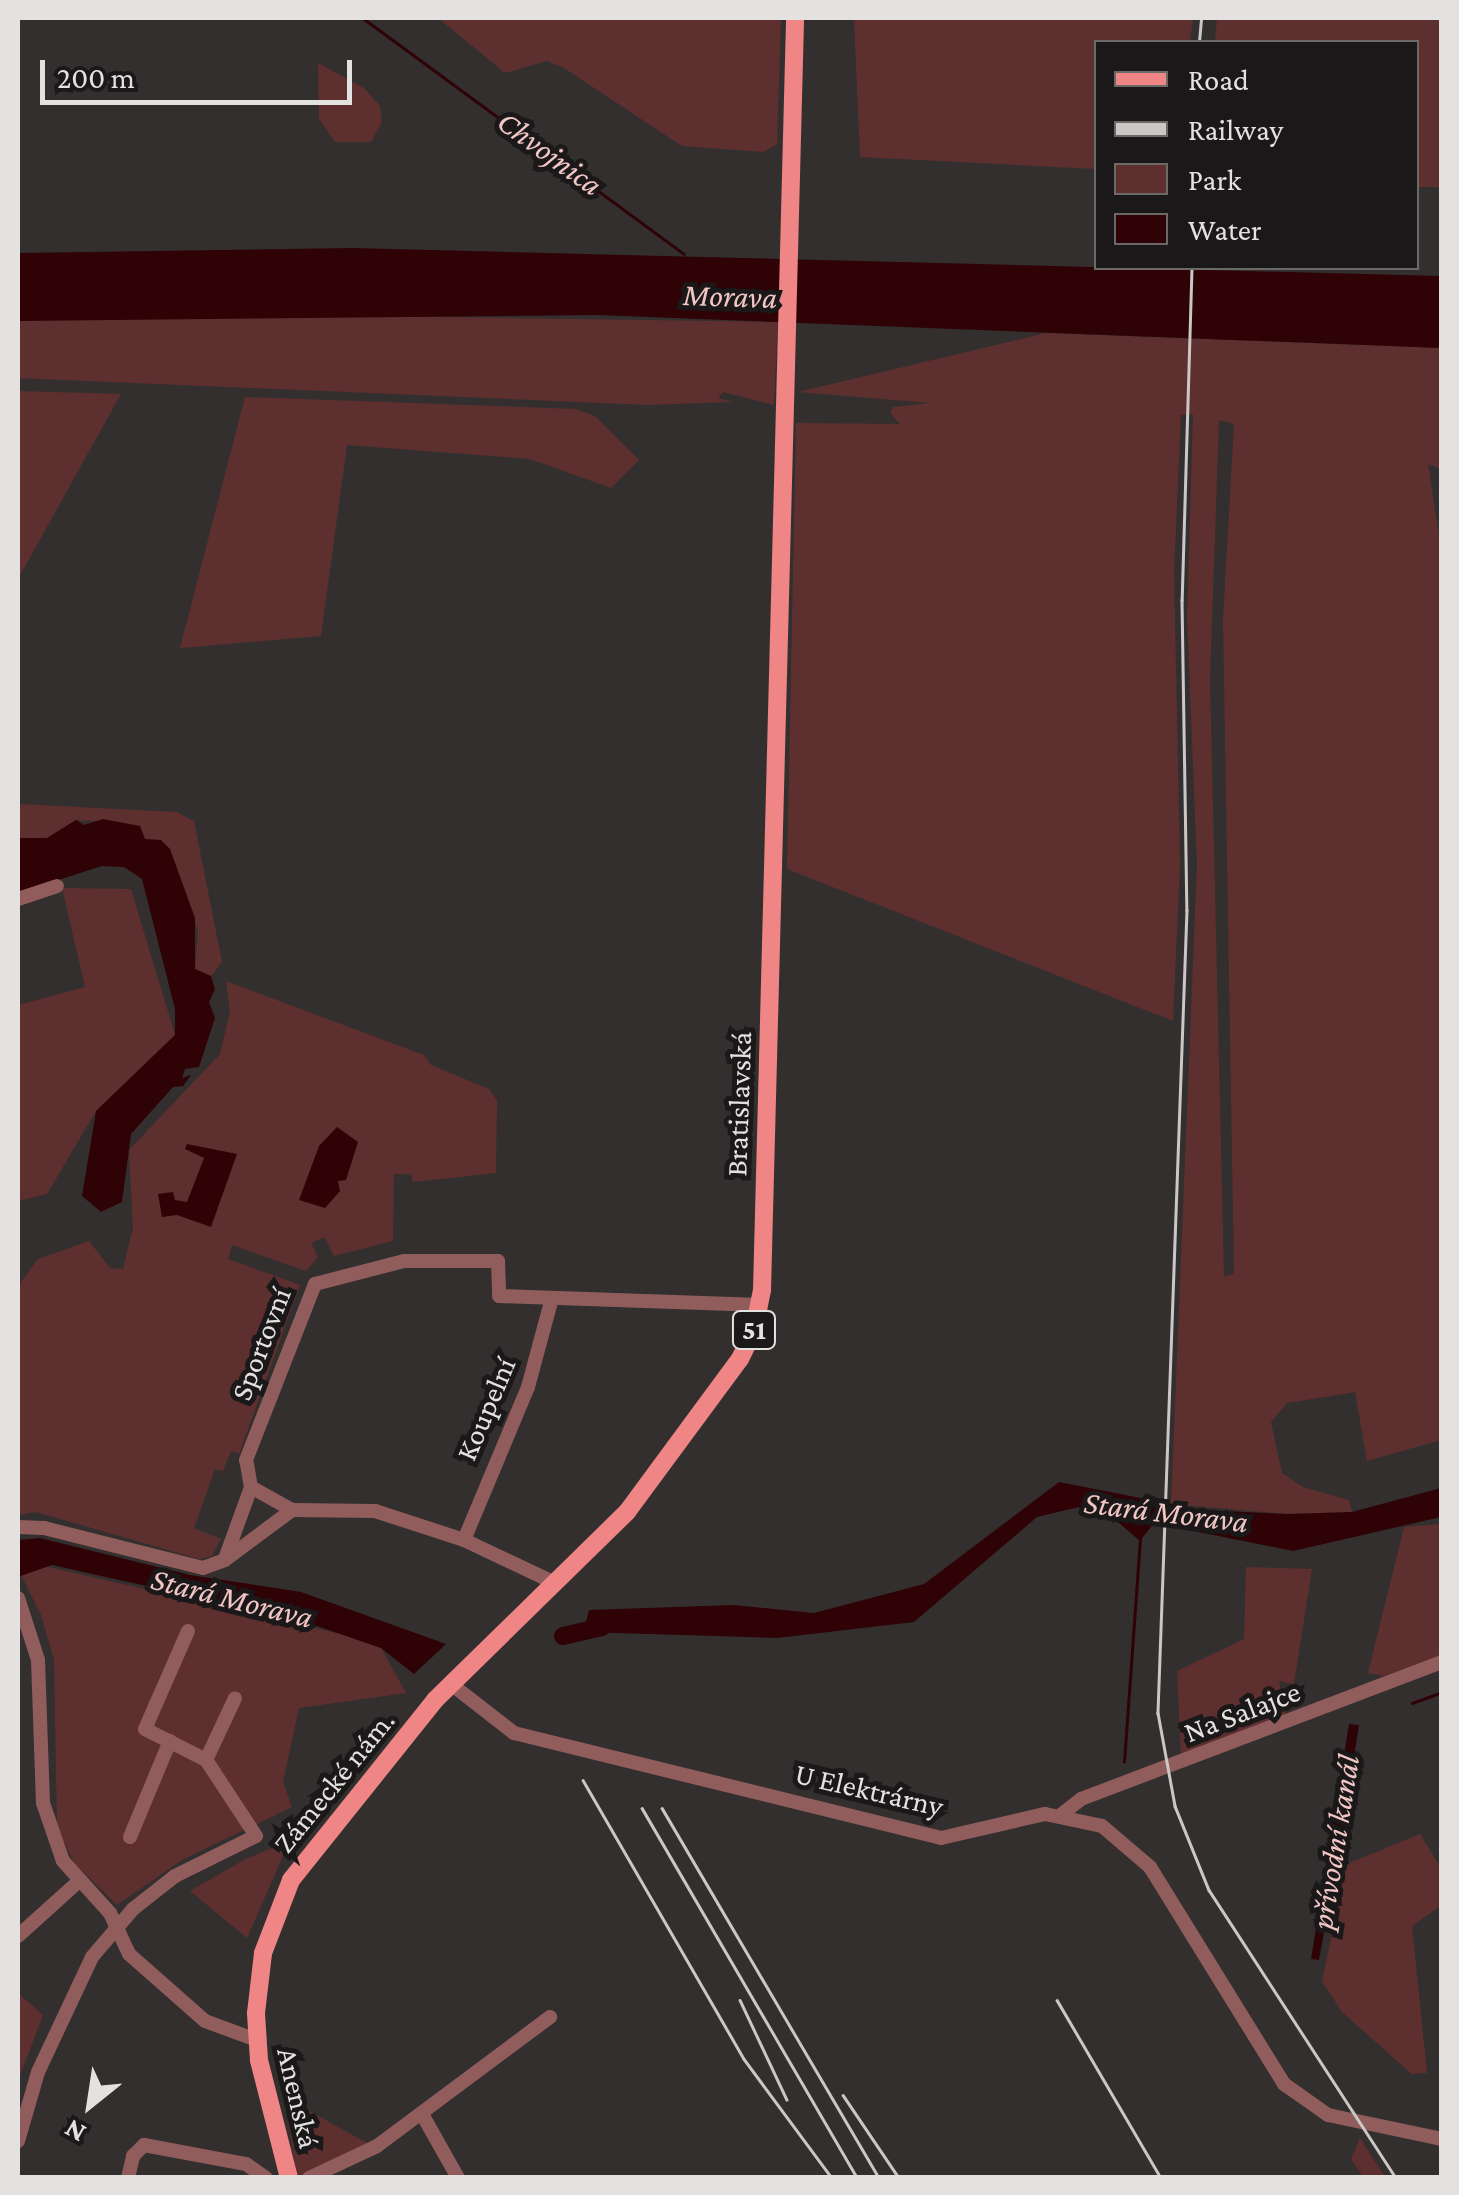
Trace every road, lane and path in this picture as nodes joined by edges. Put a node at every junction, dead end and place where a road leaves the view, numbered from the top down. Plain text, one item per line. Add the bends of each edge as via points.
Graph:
1 (795, 18) edge
2 (56, 886) dead end
3 (18, 899) edge
4 (552, 1298) junction
5 (760, 1305) junction
6 (251, 1487) junction
7 (292, 1510) junction
8 (18, 1528) edge
9 (464, 1540) junction
10 (225, 1560) junction
11 (555, 1584) junction
12 (18, 1598) edge
13 (188, 1630) dead end
14 (1442, 1662) edge
15 (451, 1684) junction
16 (235, 1698) dead end
17 (170, 1741) junction
18 (206, 1760) junction
19 (1062, 1814) junction
20 (130, 1837) dead end
21 (79, 1880) junction
22 (116, 1928) junction
23 (18, 1936) edge
24 (550, 2017) dead end
25 (257, 2040) junction
26 (422, 2114) junction
27 (1442, 2139) edge
28 (18, 2141) edge
29 (288, 2176) edge
30 (128, 2178) edge
31 (266, 2178) edge
32 (309, 2178) edge
33 (458, 2178) edge

1 - 5 main road, Bratislavská / 51
2 - 3 street
4 - 5 street
4 - 6 street, Sportovní via 499,1296 498,1261 404,1260 315,1284 304,1298 246,1460
4 - 9 street, Koupelní via 528,1387
5 - 11 main road, Bratislavská / 51 via 740,1359 685,1435 627,1512
6 - 7 street
6 - 10 street
7 - 9 street via 390,1514
7 - 10 street
8 - 10 street via 203,1568
9 - 11 street
11 - 15 main road, Bratislavská / 51
12 - 21 street, Anenská via 38,1660 46,1818
13 - 17 street via 145,1730
14 - 19 street, Na Salajce via 1082,1799
15 - 19 street, U Elektrárny via 514,1733 941,1838
15 - 25 main road, Zámecké nám. / 51 via 291,1880 263,1953
16 - 18 street
17 - 18 street
17 - 20 street
18 - 22 street via 256,1836 174,1876
19 - 27 street via 1131,1845 1270,2067 1328,2114
21 - 22 street, Anenská
21 - 23 street
22 - 25 street, Anenská via 129,1954 205,2021
22 - 28 street via 72,1992
24 - 26 street, Anenská
25 - 29 main road, Anenská / 51
26 - 32 street, Anenská via 376,2146
26 - 33 street
30 - 31 street via 133,2156 144,2145 246,2164

